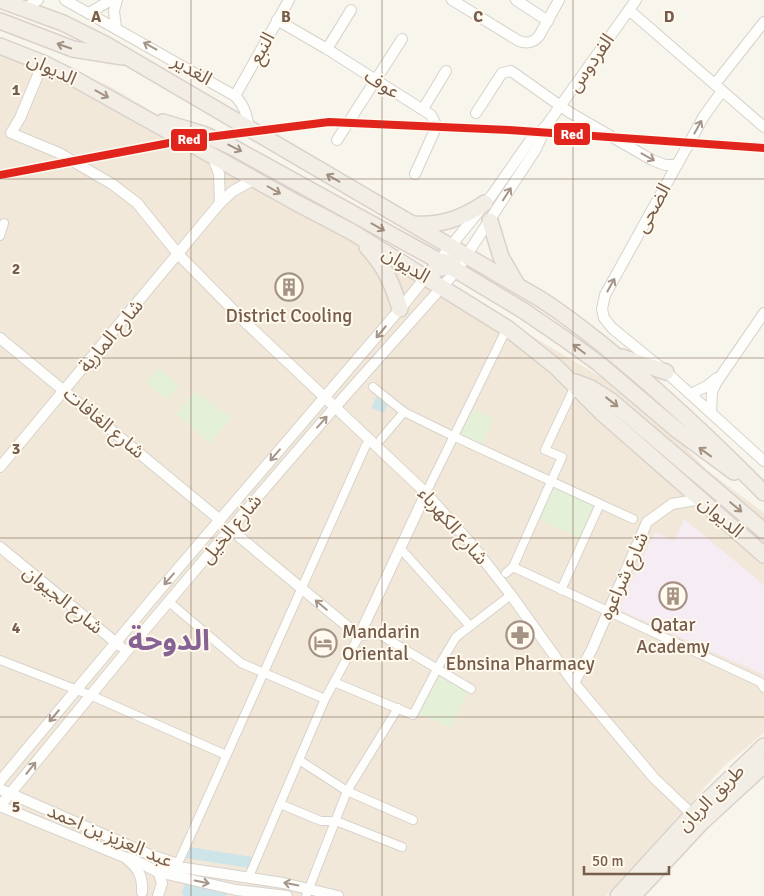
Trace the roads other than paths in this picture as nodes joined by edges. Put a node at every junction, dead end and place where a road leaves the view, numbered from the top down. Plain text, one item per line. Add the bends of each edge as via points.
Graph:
1 (0, 0) edge
2 (38, 0) edge
3 (65, 0) edge
4 (111, 0) edge
5 (117, 0) edge
6 (289, 0) edge
7 (452, 0) edge
8 (516, 0) edge
9 (560, 0) edge
10 (636, 0) edge
11 (24, 9) junction
12 (351, 10) dead end
13 (629, 10) junction
14 (89, 13) junction
15 (277, 20) junction
16 (0, 21) edge
17 (548, 21) junction
18 (764, 23) edge
19 (116, 28) junction
20 (402, 39) dead end
21 (0, 46) edge
22 (327, 49) junction
23 (129, 58) junction
24 (43, 64) junction
25 (446, 71) dead end
26 (376, 80) junction
27 (718, 88) junction
28 (235, 96) junction
29 (561, 105) junction
30 (423, 109) junction
31 (476, 113) dead end
32 (140, 115) junction
33 (546, 126) junction
34 (764, 127) edge
35 (249, 129) junction
36 (338, 140) dead end
37 (212, 156) junction
38 (677, 165) junction
39 (414, 174) dead end
40 (255, 179) junction
41 (220, 203) junction
42 (486, 203) junction
43 (490, 221) junction
44 (4, 223) dead end
45 (412, 224) junction
46 (352, 232) junction
47 (0, 236) edge
48 (451, 246) junction
49 (178, 254) junction
50 (467, 256) junction
51 (439, 261) junction
52 (457, 270) junction
53 (425, 277) junction
54 (516, 284) junction
55 (442, 288) junction
56 (400, 309) junction
57 (764, 313) edge
58 (506, 328) junction
59 (0, 338) edge
60 (616, 355) junction
61 (666, 372) junction
62 (721, 374) junction
63 (572, 383) junction
64 (374, 387) dead end
65 (64, 391) junction
66 (691, 394) junction
67 (325, 398) junction
68 (335, 407) junction
69 (404, 412) junction
70 (711, 412) junction
71 (453, 436) junction
72 (381, 439) dead end
73 (366, 445) dead end
74 (764, 461) edge
75 (0, 467) edge
76 (551, 482) junction
77 (762, 491) edge
78 (426, 493) junction
79 (700, 499) junction
80 (600, 504) junction
81 (228, 509) junction
82 (207, 510) junction
83 (633, 519) dead end
84 (220, 520) junction
85 (230, 529) junction
86 (764, 531) edge
87 (0, 547) edge
88 (400, 548) junction
89 (764, 555) edge
90 (300, 588) junction
91 (561, 590) junction
92 (511, 595) junction
93 (169, 602) junction
94 (608, 611) junction
95 (470, 626) junction
96 (359, 636) junction
97 (116, 642) junction
98 (126, 651) junction
99 (0, 660) edge
100 (437, 669) junction
101 (263, 672) junction
102 (334, 682) junction
103 (574, 683) junction
104 (764, 688) edge
105 (471, 689) dead end
106 (75, 690) junction
107 (90, 696) junction
108 (325, 699) junction
109 (398, 708) junction
110 (764, 746) edge
111 (226, 755) dead end
112 (299, 760) junction
113 (764, 765) edge
114 (0, 781) edge
115 (0, 789) edge
116 (347, 791) junction
117 (10, 794) junction
118 (280, 804) junction
119 (0, 806) edge
120 (697, 819) junction
121 (413, 820) dead end
122 (336, 821) junction
123 (402, 847) dead end
124 (148, 854) junction
125 (124, 857) junction
126 (180, 859) dead end
127 (193, 869) junction
128 (158, 872) junction
129 (250, 874) dead end
130 (308, 892) edge
131 (141, 894) edge
132 (158, 896) edge
133 (287, 896) edge
134 (338, 896) edge
135 (618, 896) edge
136 (634, 896) edge

1 - 11 main road, الديوان
2 - 11 street
3 - 14 street, الغدير
4 - 14 street
5 - 19 street via 114,11
6 - 15 street, النبع
7 - 17 street via 523,42 536,39
8 - 17 street
9 - 17 street
10 - 13 street, الفردوس
11 - 23 main road, الديوان via 63,23
12 - 22 street
13 - 27 street
13 - 29 street, الفردوس
14 - 19 street, الغدير
15 - 22 street, عوف
15 - 28 street, النبع
23 -> 16 main road via 73,49
18 - 27 street, الضحى
28 -> 19 street, الغدير
20 - 26 street
21 - 24 main road, الديوان
22 - 26 street, عوف
23 - 35 main road, الديوان
24 -> 32 main road, الديوان
24 - 49 street, شارع الكهرباء via 11,133 59,153 112,184 137,203
25 - 30 street
26 - 30 street, عوف
26 - 36 street
27 - 34 street
38 -> 27 street, الضحى
28 - 35 street, الغدير via 242,103
29 - 31 street via 508,70 502,73
29 - 33 street, الفردوس
29 -> 38 street via 652,160
30 - 39 street, عوف via 436,125
32 - 37 main road, الديوان
32 -> 51 main road via 219,140
33 - 42 street, الفردوس via 529,142
43 -> 33 street, الفردوس via 536,149
45 -> 35 main road, الديوان
37 - 40 main road, الديوان
37 - 41 street via 220,184
61 -> 38 street, الضحى via 612,328 602,314 602,304
40 - 41 street, شارع المارية via 233,191
40 -> 46 main road, الديوان
41 - 49 street, شارع المارية
42 - 45 main road via 446,223
42 - 48 street, الفردوس
43 - 50 street, الفردوس
43 - 54 main road via 500,257
44 - 47 street
45 - 48 main road, الديوان
46 - 53 main road, الديوان
46 - 56 main road via 385,270
48 - 50 main road, الديوان
48 - 51 street, شارع الخيل
49 - 65 street, شارع المارية
49 - 67 street, شارع الكهرباء
50 - 51 main road via 452,264
50 - 52 street, شارع الخيل
50 - 54 main road, الديوان
51 - 53 street, شارع الخيل
52 - 53 main road via 442,267
52 - 55 street, شارع الخيل
77 -> 52 main road via 695,444 598,363 550,328
53 - 55 main road, الديوان
53 - 56 street, شارع الخيل
54 - 60 main road, الديوان via 568,317
55 - 58 main road, الديوان
55 - 68 street, شارع الخيل
56 -> 67 street, شارع الخيل
57 - 62 street
58 - 63 main road, الديوان
58 - 71 street
59 - 65 street, شارع الغافات
60 - 61 main road
60 - 77 main road, الديوان via 711,440
61 - 66 street
62 - 66 street
62 - 70 street via 712,392
63 - 76 street via 545,450 562,457
63 - 79 main road, الديوان
63 -> 86 main road via 590,388 610,400
64 - 69 street
65 - 75 street, شارع المارية
65 - 82 street, شارع الغافات
66 - 70 street
67 - 68 street, شارع الكهرباء
67 -> 81 street, شارع الخيل
68 - 78 street, شارع الكهرباء
85 -> 68 street, شارع الخيل
69 - 71 street
69 - 72 street
70 - 74 street
71 - 76 street
71 - 78 street
73 - 90 street
76 - 80 street
76 - 91 street via 510,570
78 - 88 street
78 - 92 street, شارع الكهرباء
79 - 89 main road, الديوان
79 - 94 street, شارع شراعوه via 672,504 647,522
80 - 83 street
80 - 91 street
81 - 82 street
81 - 84 street, شارع الخيل
82 - 84 street, شارع الغافات
84 -> 97 street, شارع الخيل
85 - 90 street
85 - 93 street, شارع الخيل
87 - 97 street, شارع الجيوان
88 - 95 street
88 - 96 street
96 -> 90 street
90 - 101 street
91 - 94 street
92 - 95 street
92 - 103 street, شارع الكهرباء
93 - 98 street, شارع الخيل
93 - 101 street via 241,663
94 - 103 street, شارع شراعوه
94 - 104 street via 760,682
95 - 100 street via 456,638
96 - 100 street via 379,634
96 - 102 street
97 - 98 street, شارع الجيوان
97 - 106 street, شارع الخيل
98 - 107 street, شارع الخيل
99 - 106 street
100 - 105 street
100 - 109 street via 413,715
101 - 108 street
101 - 126 street
102 - 108 street
102 - 109 street
103 - 120 street, شارع الكهرباء via 654,778
106 - 107 street
106 -> 114 street, شارع الخيل
107 - 111 street
117 -> 107 street, شارع الخيل
108 - 112 street
109 - 116 street
110 - 120 main road, طريق الريان
112 - 116 street
112 - 118 street
113 - 120 main road, طريق الريان
115 - 117 street, عبد العزيز بن احمد
116 - 121 street
116 - 122 street
117 - 119 street, شارع الخيل
117 - 124 street, عبد العزيز بن احمد
118 - 122 street via 321,821
118 - 129 street
119 - 125 street, عبد العزيز بن احمد
120 - 135 main road, طريق الريان
120 - 136 main road, طريق الريان
122 - 123 street
122 - 130 street
124 - 127 street, عبد العزيز بن احمد
124 - 128 street
125 - 128 street, عبد العزيز بن احمد
125 - 131 street via 139,871
127 - 128 street, عبد العزيز بن احمد via 166,868
130 -> 127 street, عبد العزيز بن احمد
128 - 131 street
128 - 132 street via 162,883
128 -> 133 street, عبد العزيز بن احمد via 236,890
130 - 134 street, عبد العزيز بن احمد

